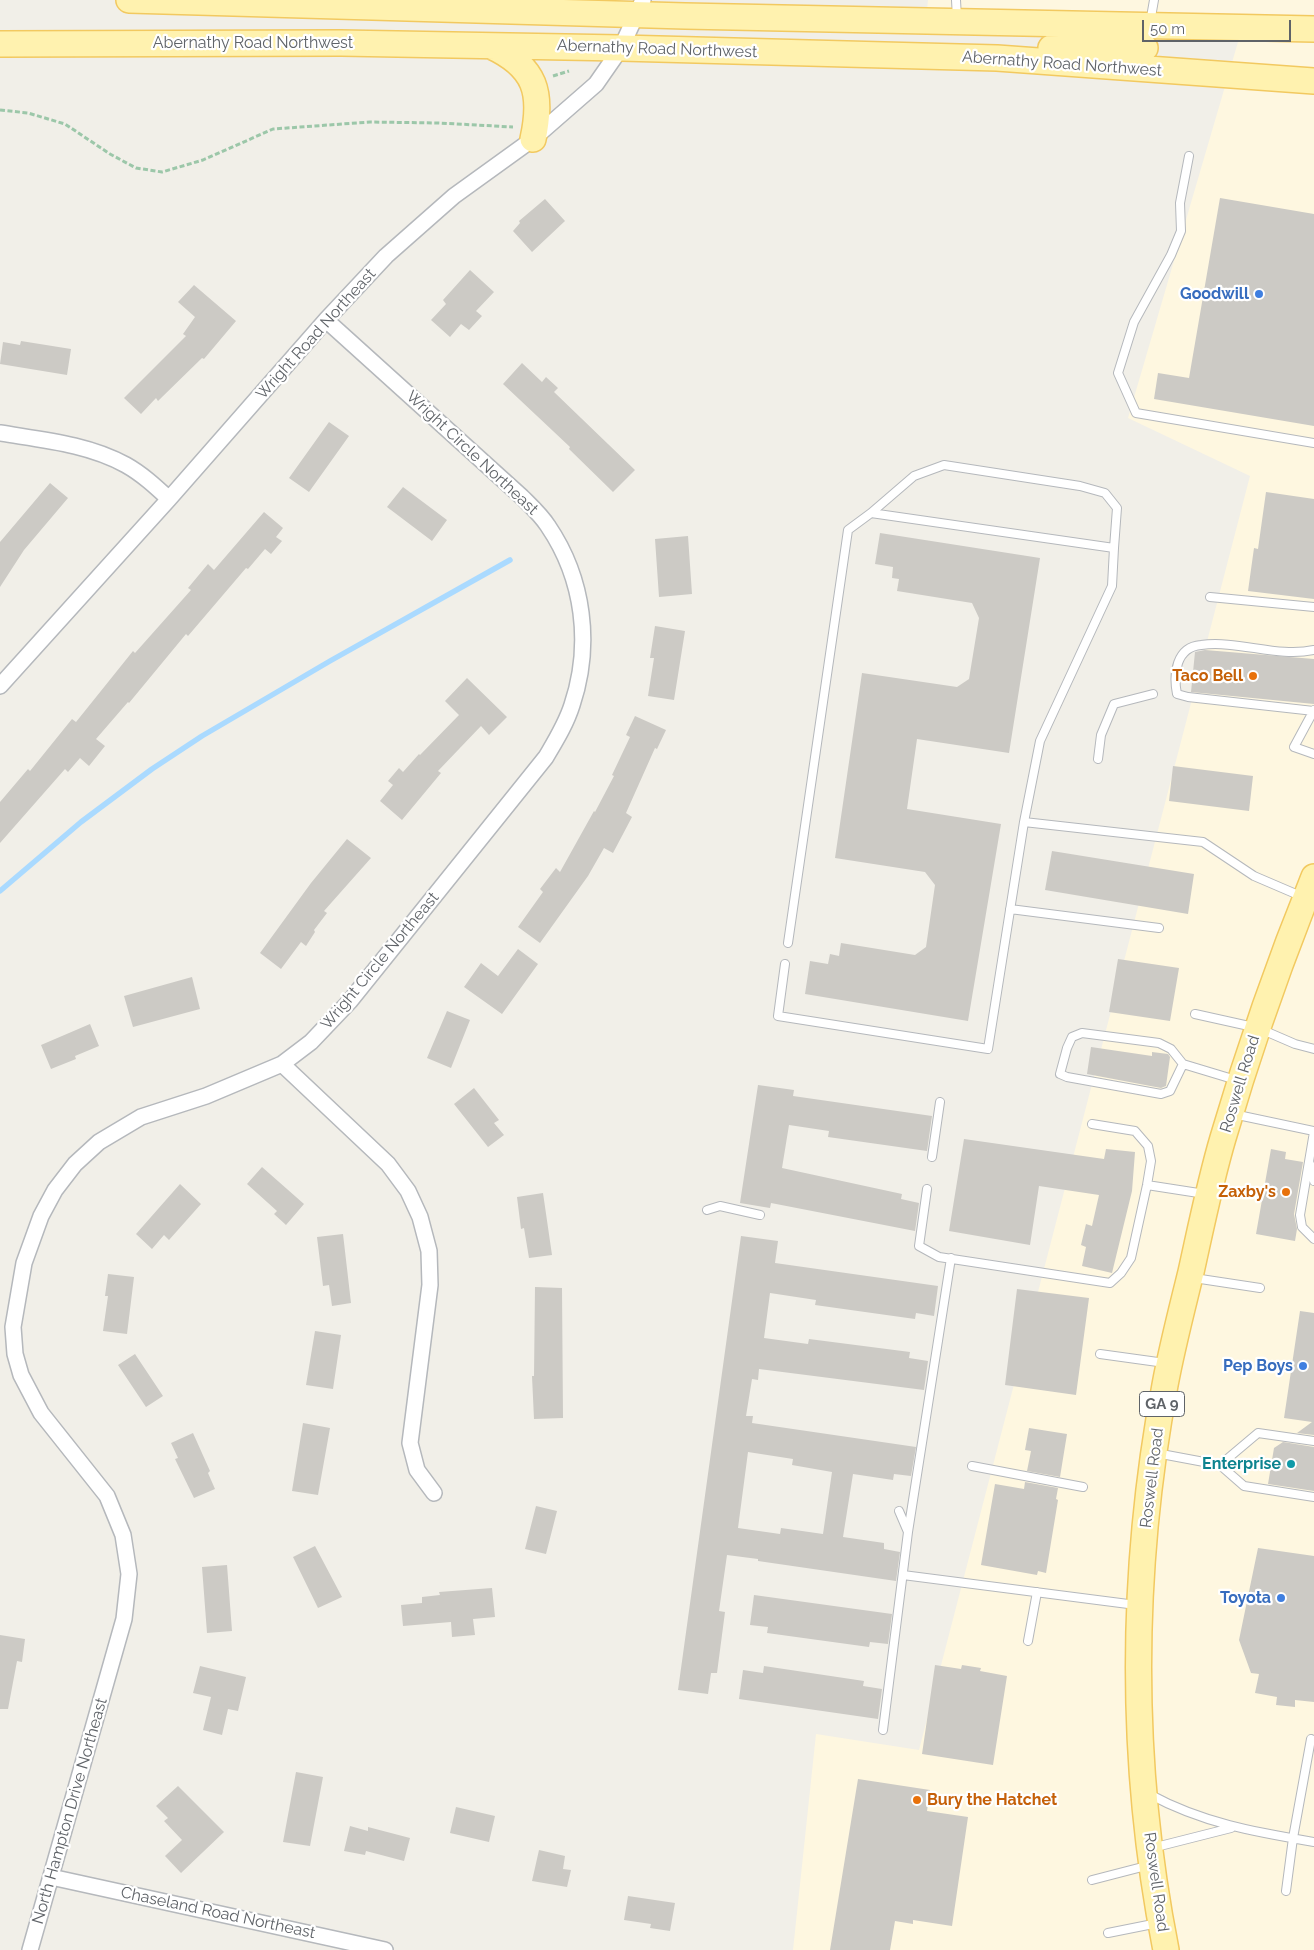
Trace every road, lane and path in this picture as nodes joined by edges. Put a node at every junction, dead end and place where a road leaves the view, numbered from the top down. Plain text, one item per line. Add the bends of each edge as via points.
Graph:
1 (128, 0) edge
2 (1154, 0) edge
3 (640, 7) edge
4 (957, 11) edge
5 (1314, 30) edge
6 (0, 44) edge
7 (489, 45) junction
8 (621, 48) junction
9 (1145, 48) junction
10 (572, 70) dead end
11 (548, 78) dead end
12 (1314, 81) edge
13 (0, 110) edge
14 (523, 133) junction
15 (1189, 156) dead end
16 (326, 320) junction
17 (0, 433) edge
18 (1314, 443) edge
19 (169, 499) junction
20 (871, 513) junction
21 (1114, 548) junction
22 (1210, 597) dead end
23 (1314, 607) edge
24 (1314, 650) edge
25 (0, 686) edge
26 (1153, 694) dead end
27 (1314, 710) edge
28 (1314, 754) edge
29 (1098, 759) dead end
30 (1024, 822) junction
31 (1311, 892) edge
32 (1010, 909) junction
33 (1159, 928) dead end
34 (788, 944) dead end
35 (785, 964) dead end
36 (1195, 1014) dead end
37 (1258, 1028) junction
38 (1314, 1049) edge
39 (282, 1064) junction
40 (1183, 1064) junction
41 (1241, 1082) junction
42 (940, 1102) dead end
43 (1231, 1113) junction
44 (1092, 1124) dead end
45 (1314, 1131) edge
46 (932, 1156) dead end
47 (1309, 1161) junction
48 (1314, 1181) edge
49 (1147, 1185) junction
50 (927, 1189) dead end
51 (1208, 1194) junction
52 (707, 1210) dead end
53 (760, 1214) dead end
54 (1314, 1239) edge
55 (951, 1258) junction
56 (1190, 1277) junction
57 (1260, 1288) dead end
58 (1100, 1354) dead end
59 (1169, 1364) junction
60 (1314, 1441) edge
61 (1154, 1453) junction
62 (1220, 1465) junction
63 (972, 1466) dead end
64 (1083, 1487) dead end
65 (434, 1493) dead end
66 (1314, 1497) edge
67 (899, 1511) dead end
68 (908, 1532) junction
69 (903, 1575) junction
70 (1037, 1592) junction
71 (1140, 1606) junction
72 (1028, 1641) dead end
73 (109, 1672) joint
74 (883, 1730) dead end
75 (1311, 1739) dead end
76 (1144, 1791) junction
77 (1233, 1828) junction
78 (1292, 1838) junction
79 (1314, 1842) edge
80 (1151, 1857) junction
81 (51, 1877) junction
82 (1092, 1880) dead end
83 (1286, 1891) dead end
84 (1161, 1922) junction
85 (1108, 1933) dead end
86 (30, 1950) edge
87 (385, 1950) edge
88 (1166, 1950) edge

1 - 3 main road, Abernathy Road Northwest
2 - 9 lane
3 - 4 main road, Abernathy Road Northwest
3 - 8 street, Wright Road Northeast
4 - 9 main road, Abernathy Road Northwest
5 - 9 main road, Abernathy Road Northwest
6 - 7 main road, Abernathy Road Northwest
7 - 8 main road, Abernathy Road Northwest
7 - 14 main road via 516,59 536,93 538,117
8 - 9 main road, Abernathy Road Northwest via 997,58
8 - 14 street, Wright Road Northeast via 596,84
9 - 12 main road, Abernathy Road Northwest
10 - 11 path
13 - 14 path via 28,113 65,124 136,168 162,172 203,160 273,129 370,122 439,123
14 - 16 street, Wright Road Northeast via 386,256
15 - 18 lane via 1180,203 1181,231 1134,322 1118,373 1136,414
16 - 19 street, Wright Road Northeast
16 - 39 street, Wright Circle Northeast via 522,497 547,524 564,551 576,584 583,618 584,653 572,707 546,757 350,1001 311,1042
17 - 19 street via 79,446 103,454 148,479
19 - 25 street, Wright Road Northeast
20 - 21 lane
20 - 21 lane via 914,476 944,465 1105,492 1117,508
20 - 34 lane via 848,530
21 - 30 lane via 1112,586 1040,741
22 - 23 lane
24 - 27 lane via 1301,653 1200,644 1184,652 1176,666 1175,681 1177,694 1188,697
26 - 29 lane via 1114,704 1101,735
27 - 28 lane via 1294,747
30 - 31 lane via 1203,842 1254,876
30 - 32 lane
31 - 37 main road, Roswell Road / GA 9 via 1292,930
32 - 33 lane
32 - 35 lane via 988,1049 778,1016
36 - 37 lane
37 - 38 lane
37 - 41 main road, Roswell Road / GA 9
39 - 65 street via 388,1164 408,1191 420,1217 429,1251 430,1285 410,1443 417,1470
39 - 73 street, Wright Circle Northeast via 206,1096 141,1117 99,1142 75,1164 55,1190 41,1216 24,1263 14,1327 15,1354 21,1375 41,1413 107,1496 123,1535 129,1574 124,1619
40 - 40 lane via 1172,1049 1158,1043 1082,1033 1072,1037 1066,1048 1060,1074 1161,1094 1170,1091
40 - 41 lane
41 - 43 main road, Roswell Road / GA 9
42 - 46 lane
43 - 45 lane
43 - 51 main road, Roswell Road / GA 9
44 - 49 lane via 1135,1132 1148,1146 1151,1161
45 - 47 lane
47 - 48 lane
47 - 54 lane via 1300,1215 1302,1227
49 - 51 lane
49 - 55 lane via 1131,1258 1110,1283
50 - 55 lane via 919,1246 940,1257
51 - 56 main road, Roswell Road / GA 9
52 - 53 lane via 720,1206
55 - 68 lane
56 - 57 lane
56 - 59 main road, Roswell Road / GA 9
58 - 59 lane
59 - 61 main road, Roswell Road / GA 9
60 - 62 lane via 1258,1432
61 - 62 lane
61 - 71 main road, Roswell Road / GA 9
62 - 66 lane via 1244,1486
63 - 64 lane
67 - 68 lane
68 - 69 lane
69 - 70 lane
69 - 74 lane
70 - 71 lane
70 - 72 lane
71 - 76 main road, Roswell Road / GA 9 via 1138,1700
73 - 81 street, North Hampton Drive Northeast
75 - 78 lane
76 - 77 lane via 1186,1813
76 - 80 main road, Roswell Road / GA 9
77 - 78 lane
77 - 80 lane
78 - 79 lane
78 - 83 lane
80 - 82 lane
80 - 84 main road, Roswell Road / GA 9
81 - 86 street, North Hampton Drive Northeast
81 - 87 street, Chaseland Road Northeast
84 - 85 lane
84 - 88 main road, Roswell Road / GA 9

